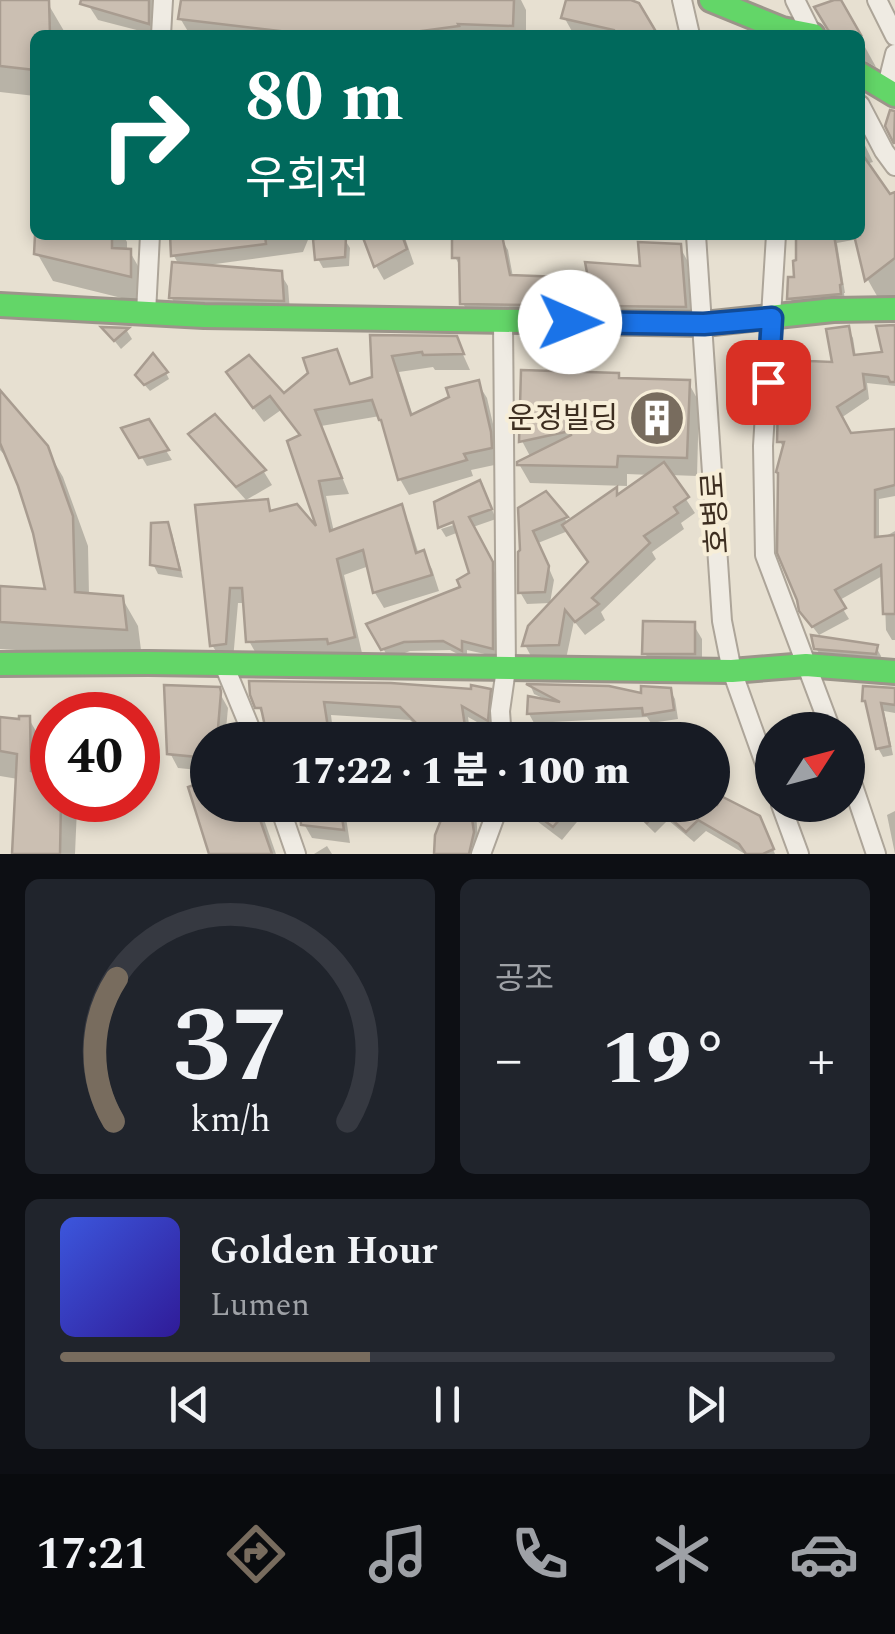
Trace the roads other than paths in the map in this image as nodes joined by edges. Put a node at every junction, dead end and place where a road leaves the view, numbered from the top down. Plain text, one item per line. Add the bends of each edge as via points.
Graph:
1 (163, 0) edge
2 (682, 0) edge
3 (712, 0) edge
4 (795, 0) edge
5 (877, 0) edge
6 (161, 30) edge
7 (689, 30) edge
8 (778, 30) edge
9 (810, 30) edge
10 (895, 36) edge
11 (895, 54) edge
12 (865, 77) edge
13 (891, 92) edge
14 (865, 115) edge
15 (895, 166) edge
16 (150, 240) edge
17 (696, 240) edge
18 (776, 240) edge
19 (0, 305) edge
20 (895, 309) edge
21 (146, 313) junction
22 (772, 318) junction
23 (503, 321) junction
24 (704, 324) junction
25 (0, 664) edge
26 (224, 664) junction
27 (806, 665) junction
28 (506, 669) junction
29 (732, 672) junction
30 (895, 672) edge
31 (824, 712) edge
32 (248, 722) edge
33 (501, 722) edge
34 (755, 735) edge
35 (865, 821) edge
36 (285, 822) edge
37 (493, 822) edge
38 (787, 822) edge
39 (296, 854) edge
40 (481, 854) edge
41 (799, 854) edge
42 (876, 854) edge

1 - 6 street
2 - 7 street
3 - 8 street
4 - 9 street
5 - 10 street
11 - 13 street
12 - 13 street
14 - 15 street
16 - 21 street
17 - 24 street, 호병로
18 - 22 street
19 - 21 street
20 - 22 street
21 - 23 street
22 - 24 street
22 - 27 street via 763,446 766,555
23 - 24 street
23 - 28 street
24 - 29 street, 호병로 via 722,621
25 - 26 street
26 - 28 street
26 - 32 street
27 - 29 street
27 - 30 street
27 - 31 street
28 - 29 street
28 - 33 street
29 - 34 street, 호병로
35 - 42 street
36 - 39 street
37 - 40 street
38 - 41 street

